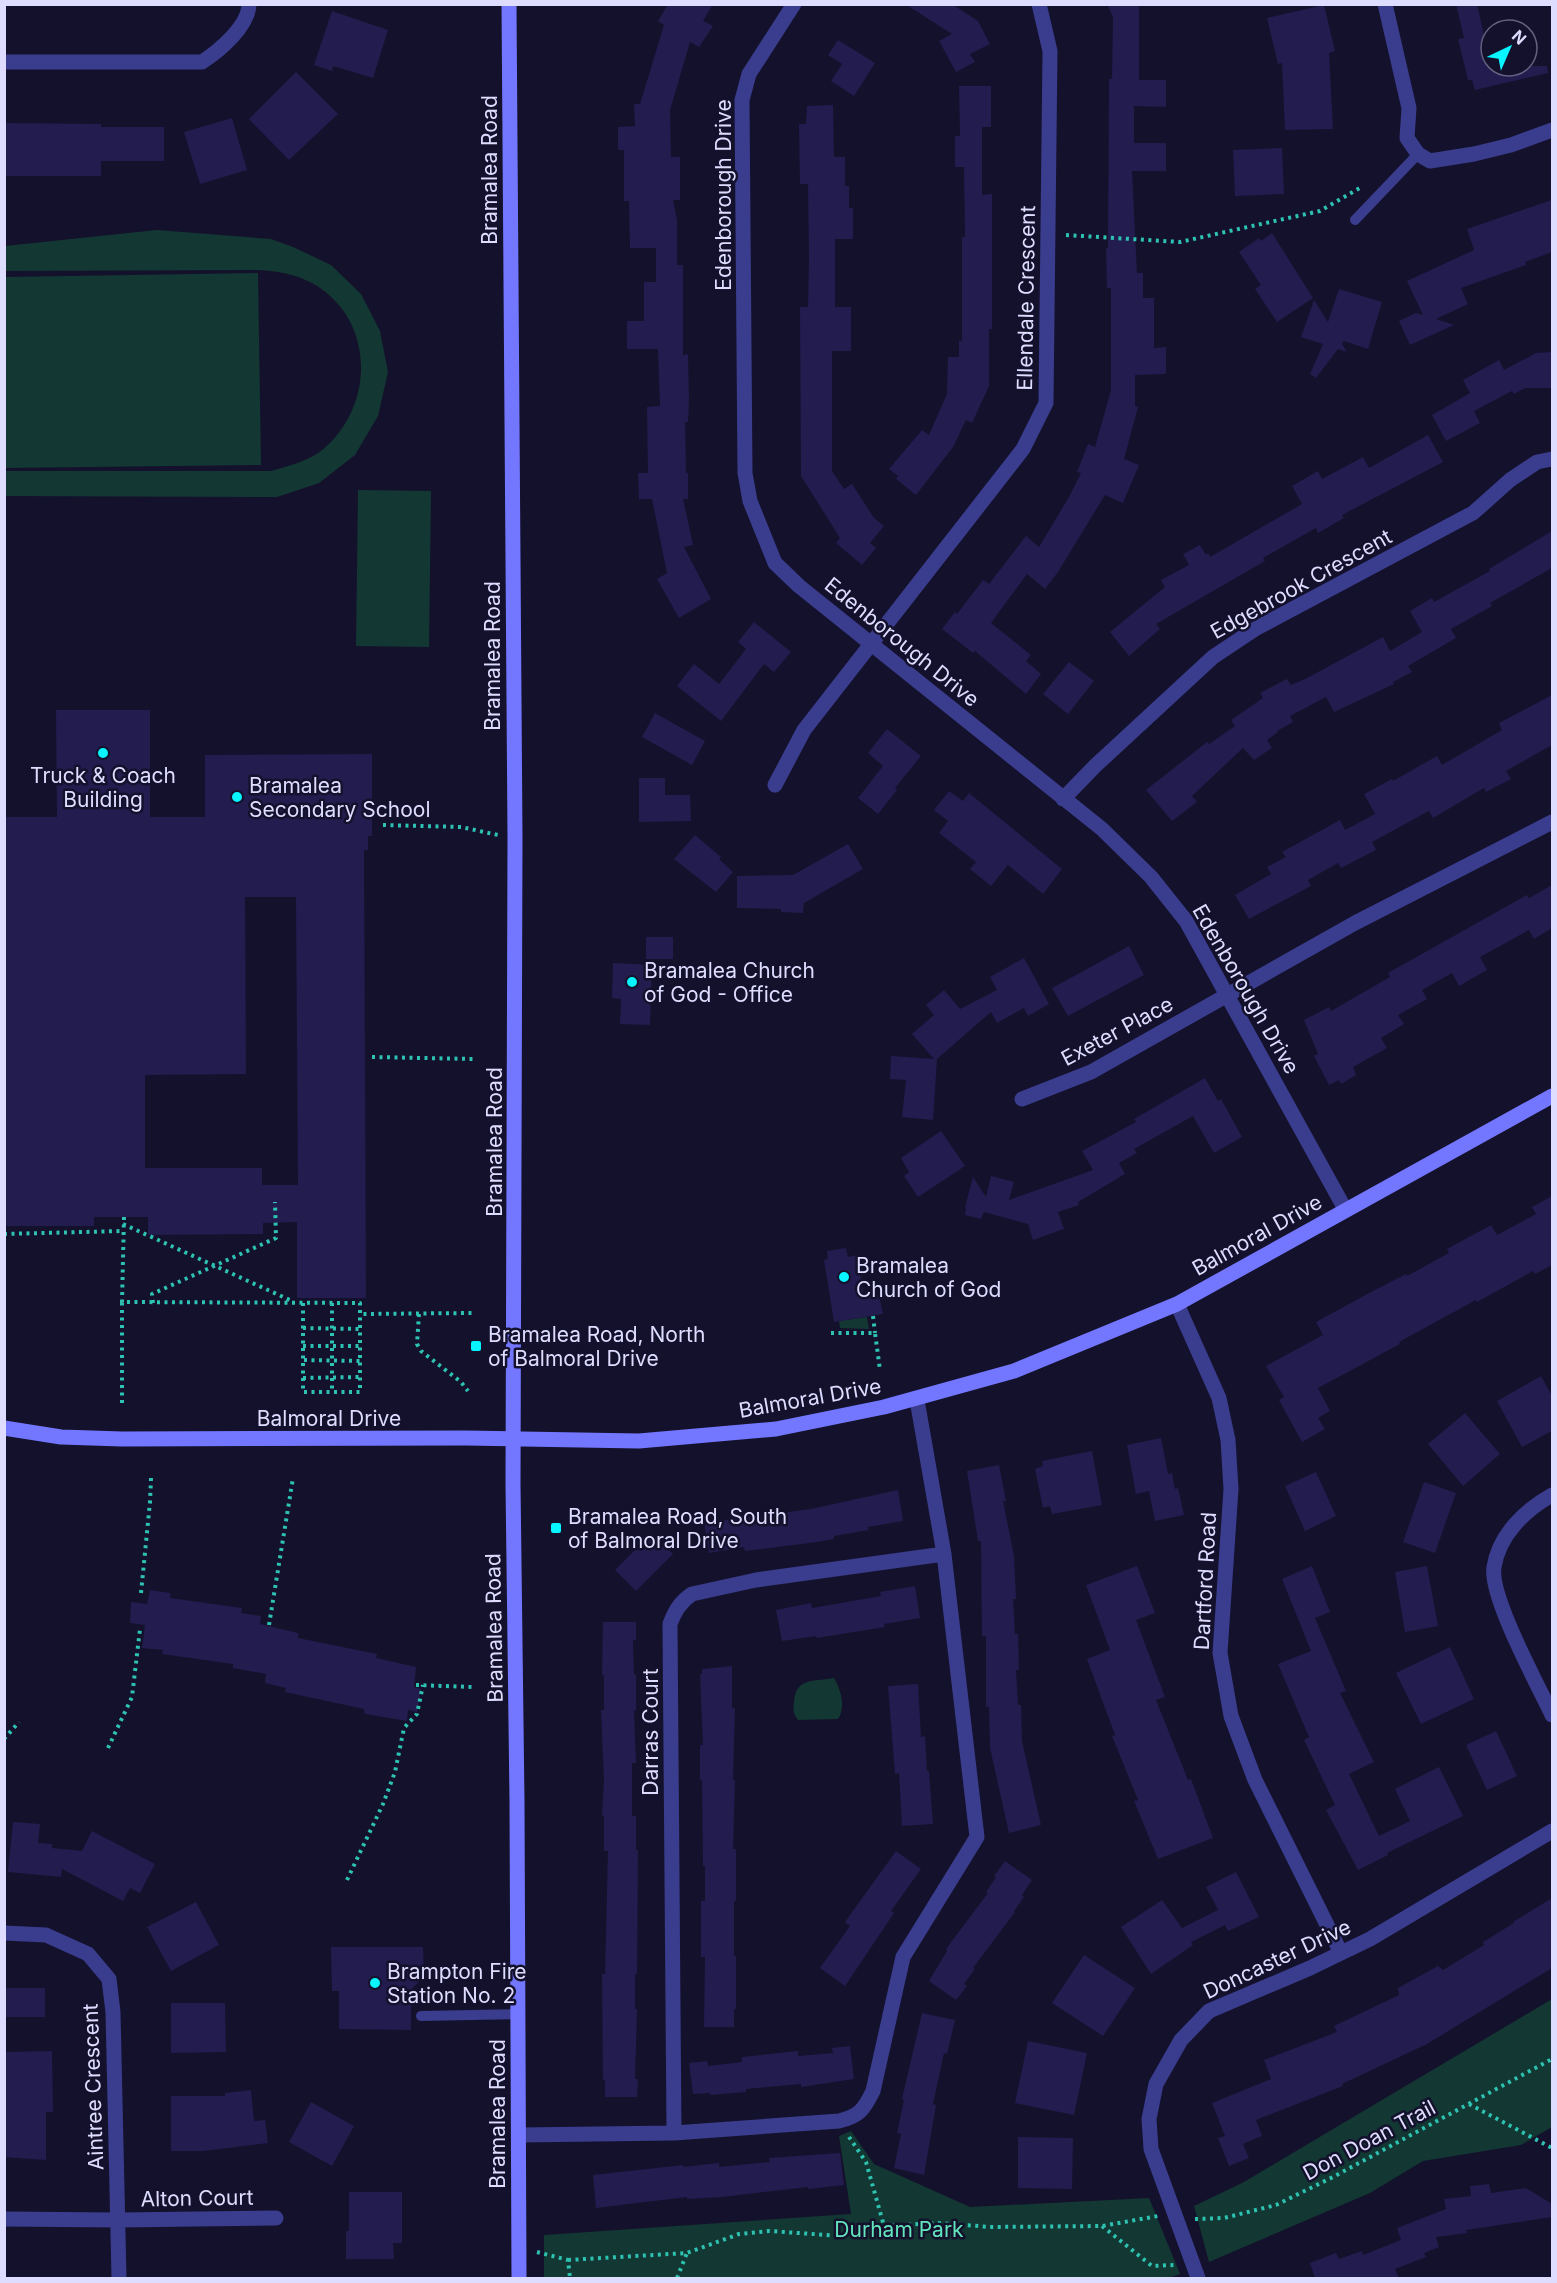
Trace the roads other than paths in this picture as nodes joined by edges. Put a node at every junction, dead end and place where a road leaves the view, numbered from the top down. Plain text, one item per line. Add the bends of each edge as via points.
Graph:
1 (249, 4) edge
2 (509, 4) edge
3 (794, 4) edge
4 (1039, 4) edge
5 (1385, 4) edge
6 (4, 62) edge
7 (1552, 130) edge
8 (1418, 154) junction
9 (1355, 220) dead end
10 (1552, 459) edge
11 (871, 644) junction
12 (776, 785) dead end
13 (1063, 799) junction
14 (1552, 822) edge
15 (1228, 996) junction
16 (1552, 1096) edge
17 (1022, 1099) dead end
18 (1345, 1209) junction
19 (1177, 1304) junction
20 (917, 1400) junction
21 (4, 1428) edge
22 (513, 1439) junction
23 (1552, 1494) edge
24 (944, 1554) junction
25 (1552, 1715) edge
26 (1552, 1831) edge
27 (4, 1933) edge
28 (1341, 1953) junction
29 (518, 2014) junction
30 (421, 2016) dead end
31 (674, 2133) junction
32 (519, 2135) junction
33 (276, 2218) dead end
34 (4, 2219) edge
35 (118, 2220) junction
36 (1196, 2271) edge
37 (119, 2278) edge
38 (519, 2278) edge

1 - 6 street via 235,34 202,62
2 - 22 main road, Bramalea Road via 515,838
3 - 11 street, Edenborough Drive via 749,74 742,100 745,473 750,501 775,563
4 - 11 street, Ellendale Crescent via 1050,51 1046,403 1023,449
5 - 8 street via 1409,108 1407,138
7 - 8 street via 1474,154 1430,161
8 - 9 lane
10 - 13 street, Edgebrook Crescent via 1537,462 1510,480 1473,513 1255,629 1213,657
11 - 12 street, Ellendale Crescent via 804,730
11 - 13 street, Edenborough Drive
13 - 15 street, Edenborough Drive via 1102,829 1151,877 1186,921
14 - 15 street via 1355,923
15 - 17 street, Exeter Place via 1091,1072
15 - 18 street, Edenborough Drive
16 - 18 main road, Balmoral Drive
18 - 19 main road, Balmoral Drive
19 - 20 main road, Balmoral Drive via 1014,1371
19 - 28 street, Dartford Road via 1219,1398 1228,1440 1231,1489 1220,1653 1231,1716 1255,1780
20 - 22 main road, Balmoral Drive via 776,1429 639,1441
20 - 24 street
21 - 22 main road, Balmoral Drive via 61,1437 122,1439
22 - 29 main road, Bramalea Road
23 - 25 street via 1518,1521 1500,1544 1493,1569 1500,1604
24 - 31 street via 977,1836 903,1957 873,2091 854,2118
24 - 31 street, Darras Court via 746,1582 692,1594 675,1610 670,1624
26 - 28 street, Doncaster Drive
27 - 35 street, Aintree Crescent via 46,1935 88,1954 109,1979
28 - 36 street, Doncaster Drive via 1209,2011 1181,2040 1156,2084 1149,2119 1151,2149
29 - 30 lane
29 - 32 main road, Bramalea Road
31 - 32 street
32 - 38 main road, Bramalea Road
33 - 35 street, Alton Court
34 - 35 street, Alton Court
35 - 37 street, Aintree Crescent

